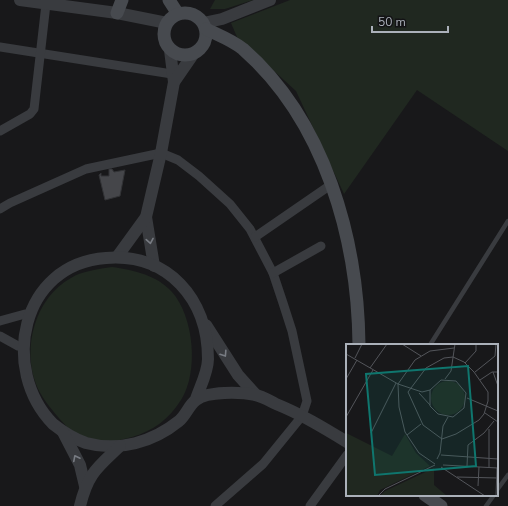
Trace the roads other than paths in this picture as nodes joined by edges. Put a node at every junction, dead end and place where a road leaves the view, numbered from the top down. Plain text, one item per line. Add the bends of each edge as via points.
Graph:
1 (20, 0) edge
2 (122, 0) edge
3 (169, 0) edge
4 (270, 0) edge
5 (46, 4) junction
6 (117, 13) junction
7 (178, 14) junction
8 (167, 23) junction
9 (204, 26) junction
10 (0, 47) edge
11 (170, 50) junction
12 (40, 53) junction
13 (194, 54) junction
14 (173, 78) junction
15 (0, 131) edge
16 (161, 153) junction
17 (332, 184) junction
18 (0, 208) edge
19 (146, 217) junction
20 (508, 221) edge
21 (255, 237) junction
22 (321, 246) dead end
23 (117, 257) junction
24 (154, 266) junction
25 (273, 273) junction
26 (25, 314) junction
27 (0, 321) edge
28 (204, 321) junction
29 (0, 336) edge
30 (359, 344) edge
31 (431, 344) edge
32 (18, 346) junction
33 (256, 395) junction
34 (196, 399) junction
35 (302, 416) junction
36 (63, 432) junction
37 (346, 441) edge
38 (120, 446) junction
39 (346, 456) edge
40 (508, 475) edge
41 (85, 486) junction
42 (498, 489) edge
43 (426, 496) edge
44 (493, 496) edge
45 (80, 506) edge
46 (215, 506) edge
47 (310, 506) edge
48 (441, 506) edge
49 (486, 506) edge

1 - 5 street
2 - 6 main road
3 - 7 main road
4 - 9 street
5 - 6 street
5 - 12 street
6 - 8 street
7 - 8 main road
7 - 9 main road via 192,14
8 - 11 main road via 164,37
9 - 13 main road via 204,43
9 - 17 main road via 242,49 282,90 309,134
10 - 12 street
11 - 13 main road via 178,54
11 - 14 street
12 - 14 street
12 - 15 street via 34,109 30,114
13 - 14 street
14 - 16 street
16 - 18 street via 86,169
16 - 19 street
16 - 21 street via 178,160 199,176 230,204
17 - 21 street
17 - 30 main road via 353,275
19 - 23 street
19 -> 24 street
20 - 31 lane
21 - 25 street
22 - 25 street
23 - 24 street
23 - 26 street via 94,258 72,266 53,278 37,295
24 - 28 street via 184,288
25 - 35 street via 292,331 308,401
26 - 27 street
26 - 32 street
28 -> 33 street via 238,375
28 - 34 street via 208,361
29 - 32 street
32 - 36 street via 20,371 29,395 43,416
33 - 34 street via 216,393
33 - 35 street
34 - 38 street via 181,419 160,434 137,444
35 - 37 street
35 - 46 street via 263,464
36 - 38 street via 86,443
41 -> 36 street via 80,465
38 - 41 street via 94,472
39 - 47 street
40 - 42 lane
41 - 45 street
43 - 48 main road
44 - 49 lane

